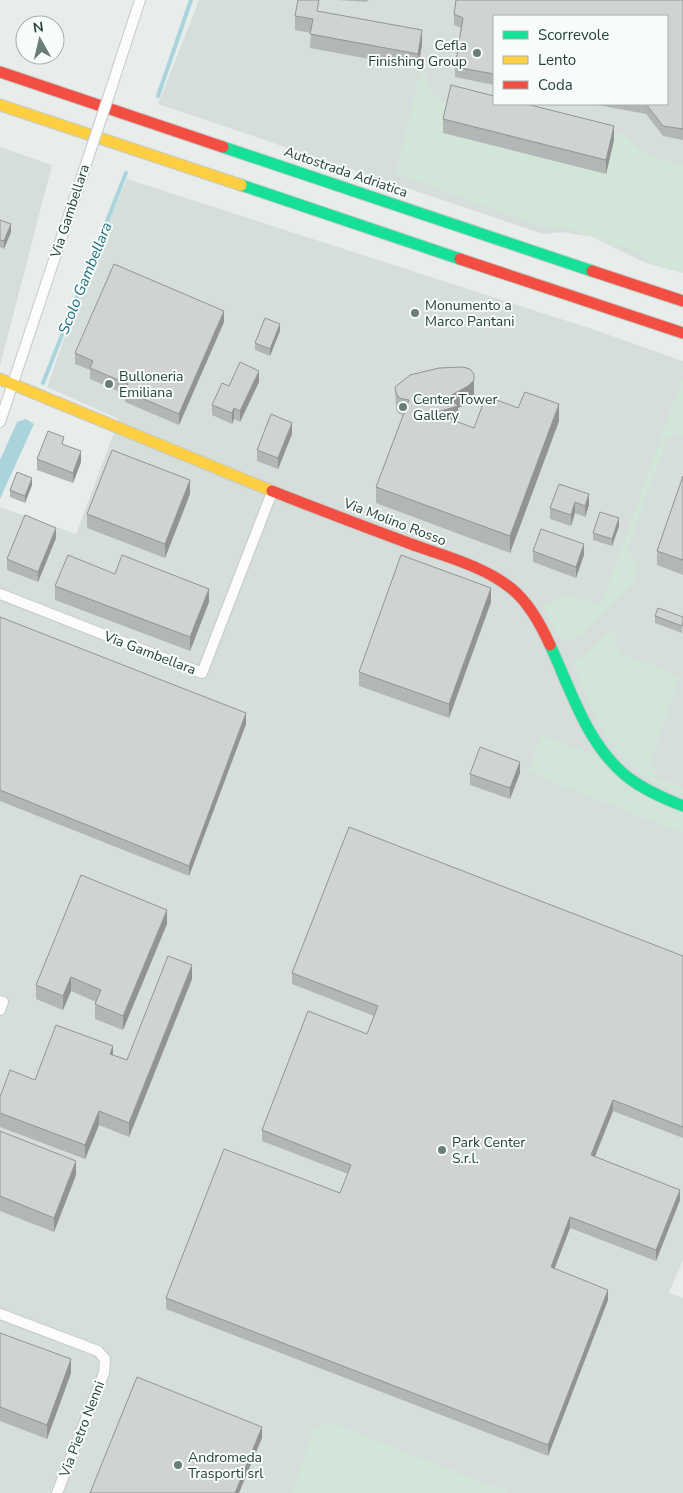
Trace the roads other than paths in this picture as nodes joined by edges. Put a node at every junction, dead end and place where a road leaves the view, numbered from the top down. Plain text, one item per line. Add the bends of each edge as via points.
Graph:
1 (140, 0) edge
2 (0, 72) edge
3 (0, 105) edge
4 (683, 301) edge
5 (683, 333) edge
6 (0, 379) edge
7 (13, 384) junction
8 (0, 422) edge
9 (272, 492) junction
10 (0, 594) edge
11 (683, 806) edge
12 (0, 1001) edge
13 (0, 1010) edge
14 (0, 1314) edge
15 (57, 1493) edge

1 - 7 street, Via Gambellara, bridge
2 - 4 main road, Autostrada Adriatica
3 - 5 main road
6 - 7 main road, Via Molino Rosso
7 - 8 street, Via Gambellara
7 - 9 main road, Via Molino Rosso
9 - 10 street, Via Gambellara via 202,674
9 - 11 main road, Via Molino Rosso via 453,560 503,583 533,612 589,728 605,754 644,788
12 - 13 street via 3,1002
14 - 15 street, Via Pietro Nenni via 98,1351 105,1359 104,1373

